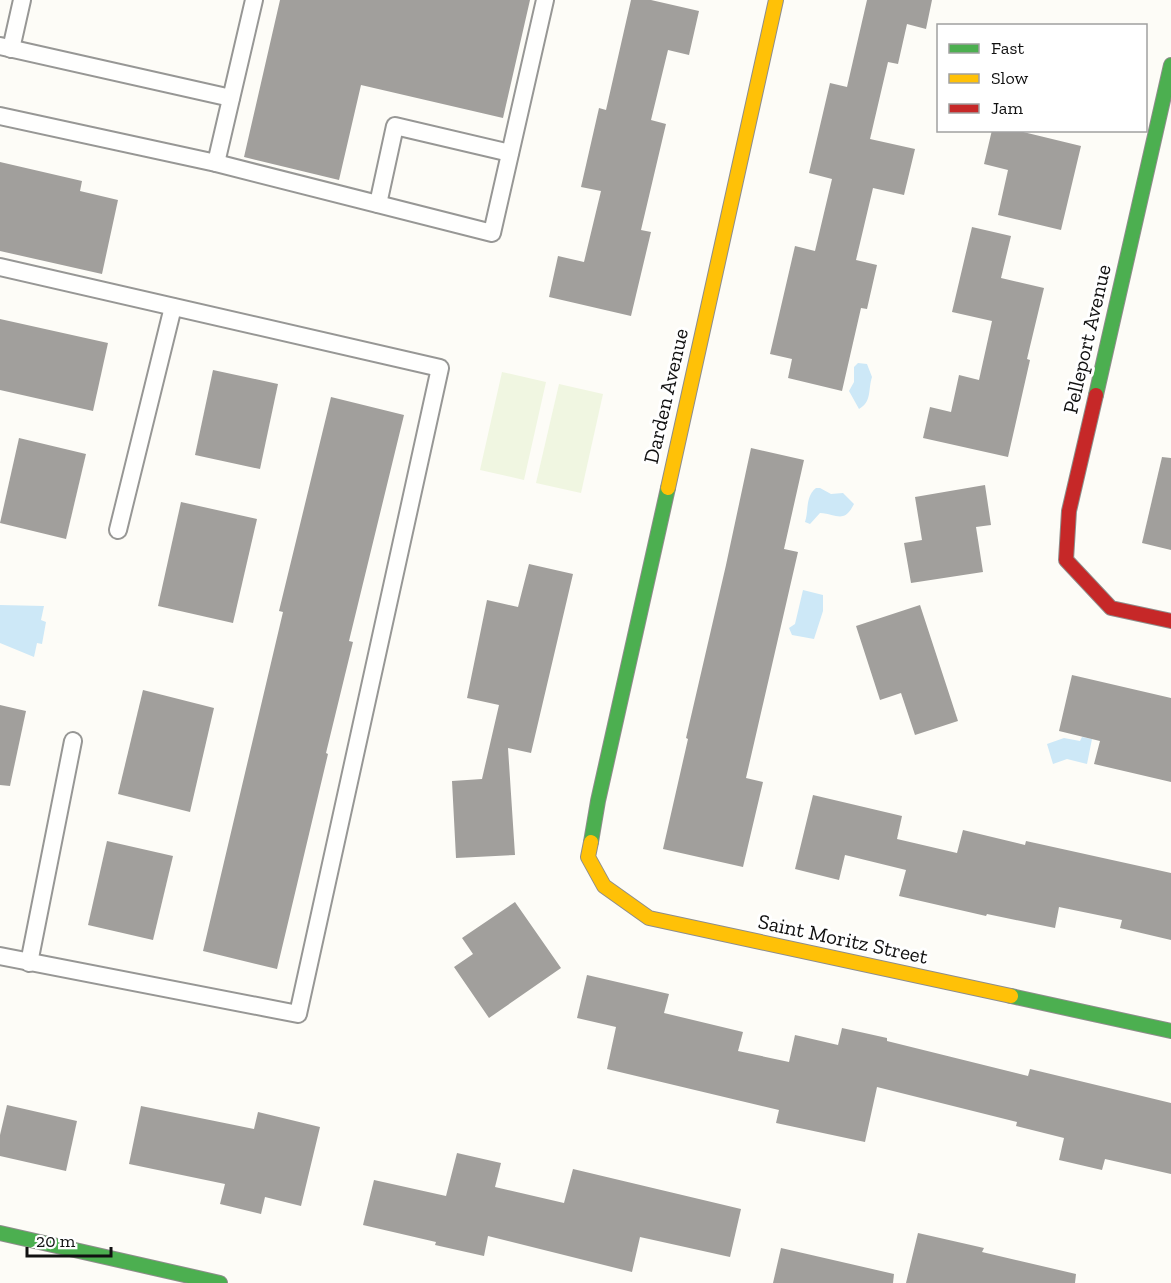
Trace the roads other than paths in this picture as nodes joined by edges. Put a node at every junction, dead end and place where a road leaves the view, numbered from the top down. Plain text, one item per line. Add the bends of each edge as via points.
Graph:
1 (22, 0) edge
2 (254, 0) edge
3 (545, 0) edge
4 (776, 0) edge
5 (5, 48) edge
6 (1171, 65) edge
7 (231, 98) junction
8 (0, 116) edge
9 (510, 153) junction
10 (216, 164) junction
11 (378, 204) junction
12 (0, 267) edge
13 (173, 307) junction
14 (118, 530) dead end
15 (1171, 621) edge
16 (73, 741) dead end
17 (598, 801) joint
18 (0, 956) edge
19 (29, 963) junction
20 (1171, 1031) edge
21 (0, 1233) edge
22 (220, 1283) edge

1 - 5 lane
2 - 7 lane
3 - 9 lane
4 - 17 street, Darden Avenue
5 - 7 lane
6 - 15 street, Pelleport Avenue via 1069,511 1066,560 1110,608
7 - 10 lane
8 - 10 lane
9 - 11 lane via 395,126
9 - 11 lane via 492,233
10 - 11 lane
12 - 13 lane
13 - 14 lane
13 - 19 lane via 440,368 298,1014
16 - 19 lane
17 - 20 street, Saint Moritz Street via 588,857 604,885 649,918
18 - 19 lane
21 - 22 street

